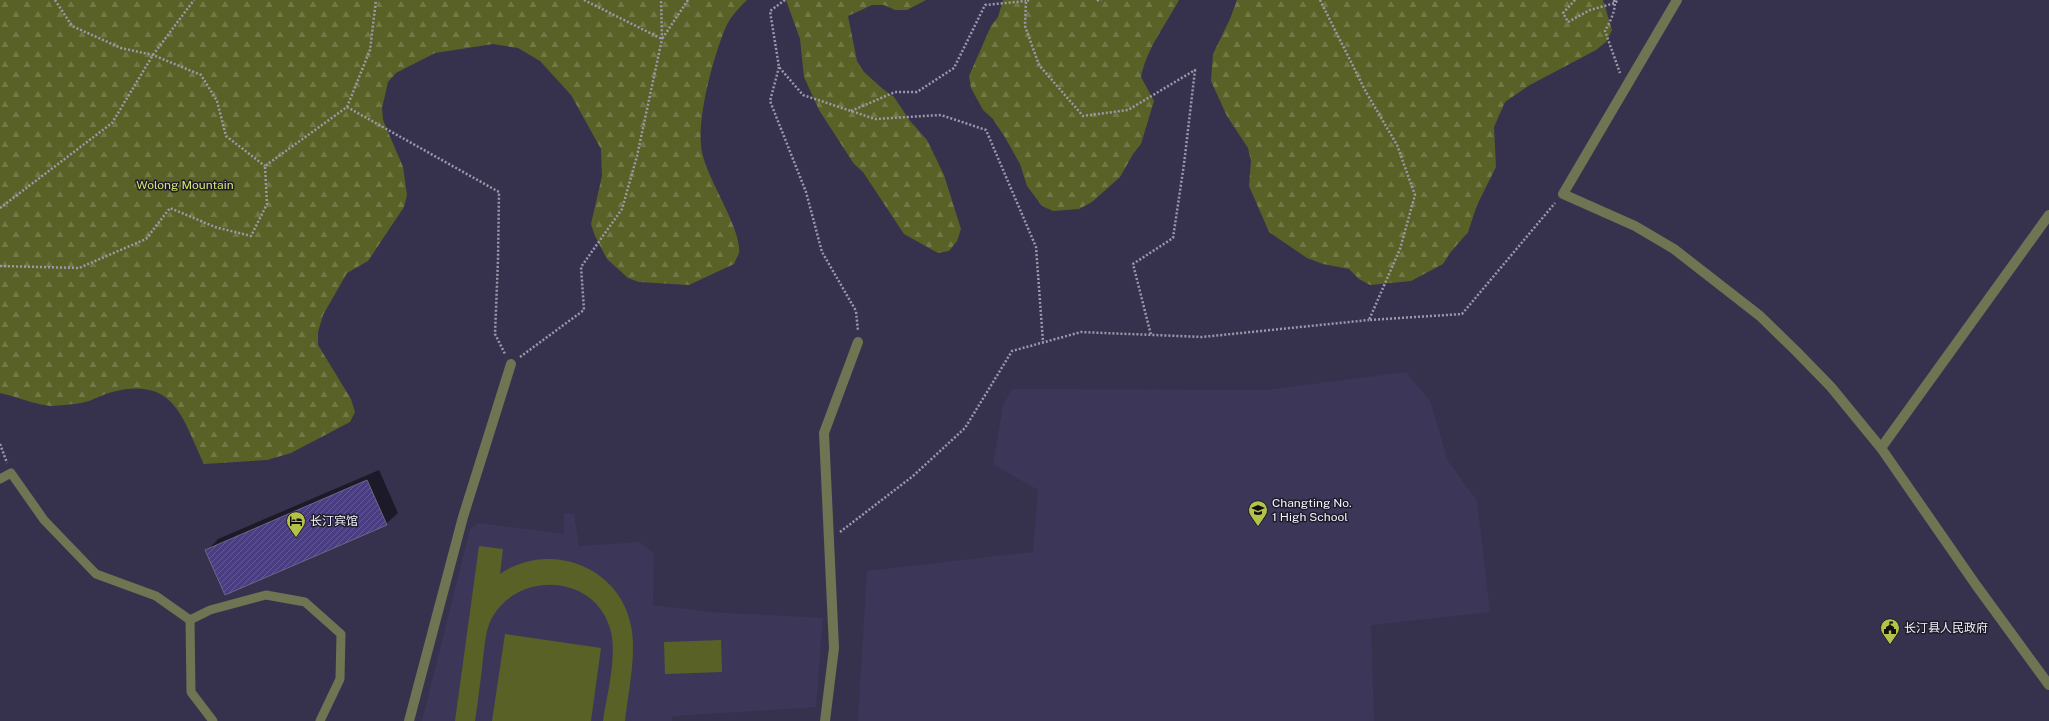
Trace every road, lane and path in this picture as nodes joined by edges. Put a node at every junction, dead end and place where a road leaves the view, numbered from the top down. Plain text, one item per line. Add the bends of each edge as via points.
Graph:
1 (55, 0) edge
2 (194, 0) edge
3 (376, 0) edge
4 (584, 0) edge
5 (661, 0) edge
6 (688, 0) edge
7 (785, 0) edge
8 (1097, 0) edge
9 (1101, 0) edge
10 (1320, 0) edge
11 (1575, 0) edge
12 (1677, 0) edge
13 (1028, 1) edge
14 (1616, 1) edge
15 (662, 39) junction
16 (153, 56) junction
17 (779, 67) junction
18 (1626, 87) junction
19 (347, 107) junction
20 (850, 111) junction
21 (265, 166) junction
22 (1562, 194) junction
23 (0, 208) edge
24 (2049, 215) edge
25 (0, 266) edge
26 (1368, 320) junction
27 (1151, 335) junction
28 (858, 342) joint
29 (1043, 342) junction
30 (511, 364) junction
31 (0, 444) edge
32 (1881, 448) junction
33 (11, 473) junction
34 (0, 478) edge
35 (828, 540) junction
36 (190, 620) junction
37 (2046, 673) edge
38 (2049, 685) edge
39 (213, 721) edge
40 (320, 721) edge
41 (409, 721) edge
42 (825, 721) edge

1 - 16 path via 72,26 121,48
2 - 16 path
3 - 19 path via 370,50
4 - 15 path
5 - 15 path
6 - 15 path
7 - 17 path via 770,11
8 - 9 path
10 - 26 path via 1366,92 1397,146 1415,195 1400,249
11 - 14 path via 1563,13 1568,22 1590,10
12 - 18 street
13 - 20 path via 985,5 954,68 918,92 895,92
13 - 27 path via 1025,26 1039,65 1083,116 1128,110 1195,70 1173,238 1133,264
14 - 18 path via 1605,31
15 - 30 path via 637,156 622,209 582,267 584,310
16 - 21 path via 201,75 217,101 226,136
16 - 23 path via 112,123
17 - 20 path via 803,95
17 - 28 path via 770,101 806,192 822,252 856,311
18 - 22 street
19 - 21 path
19 - 30 path via 499,192 494,334
20 - 29 path via 875,119 941,116 986,130 1036,247
21 - 25 path via 267,204 251,236 215,227 170,208 146,238 79,268
22 - 26 path via 1462,314
22 - 32 street via 1635,226 1674,249 1760,316 1831,387
24 - 32 street
26 - 27 path via 1202,337
27 - 29 path via 1081,332
28 - 35 street via 824,433
29 - 35 path via 1012,351 965,428 913,476
30 - 41 street via 463,517
31 - 33 path
32 - 37 street via 1976,585
33 - 34 lane
33 - 36 lane via 44,520 96,574 156,596
35 - 42 street via 834,648
36 - 39 lane via 191,692
36 - 40 lane via 210,610 266,595 305,602 341,634 340,679
37 - 38 street

